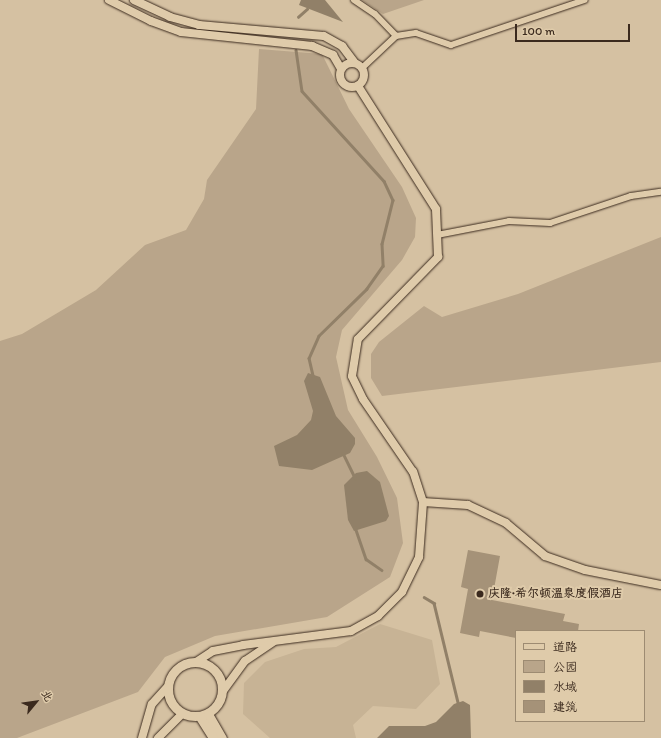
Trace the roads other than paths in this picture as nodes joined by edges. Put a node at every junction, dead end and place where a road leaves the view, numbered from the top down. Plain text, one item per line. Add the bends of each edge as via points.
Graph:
1 (109, 0) edge
2 (134, 0) edge
3 (354, 0) edge
4 (585, 0) edge
5 (396, 36) junction
6 (358, 66) junction
7 (341, 69) junction
8 (358, 86) junction
9 (661, 192) edge
10 (437, 235) junction
11 (424, 502) junction
12 (661, 585) edge
13 (274, 642) junction
14 (196, 662) junction
15 (168, 686) junction
16 (223, 690) junction
17 (182, 714) junction
18 (204, 715) junction
19 (142, 738) edge
20 (158, 738) edge
21 (213, 738) edge
22 (222, 738) edge

1 - 7 street via 150,21 181,32 312,46 333,55
2 - 6 street via 170,17 198,25 324,36 342,46
3 - 5 street via 375,14
4 - 5 street via 451,45 416,33
5 - 6 street
6 - 7 street
6 - 8 street via 364,80
7 - 8 street via 343,84
8 - 10 street via 436,209
9 - 10 street via 631,196 550,223 510,221
10 - 11 street via 438,257 358,339 352,376 363,398 413,472
11 - 12 street via 468,505 506,523 545,556 585,570
11 - 13 street via 419,557 402,592 378,616 351,631
13 - 14 street via 213,652
13 - 16 street via 246,661
14 - 15 main road via 177,669
14 - 16 main road via 215,671
15 - 17 main road via 171,702
15 - 19 street via 152,704
16 - 18 main road via 218,704
17 - 18 main road
17 - 20 street
18 - 21 main road
18 - 22 main road

